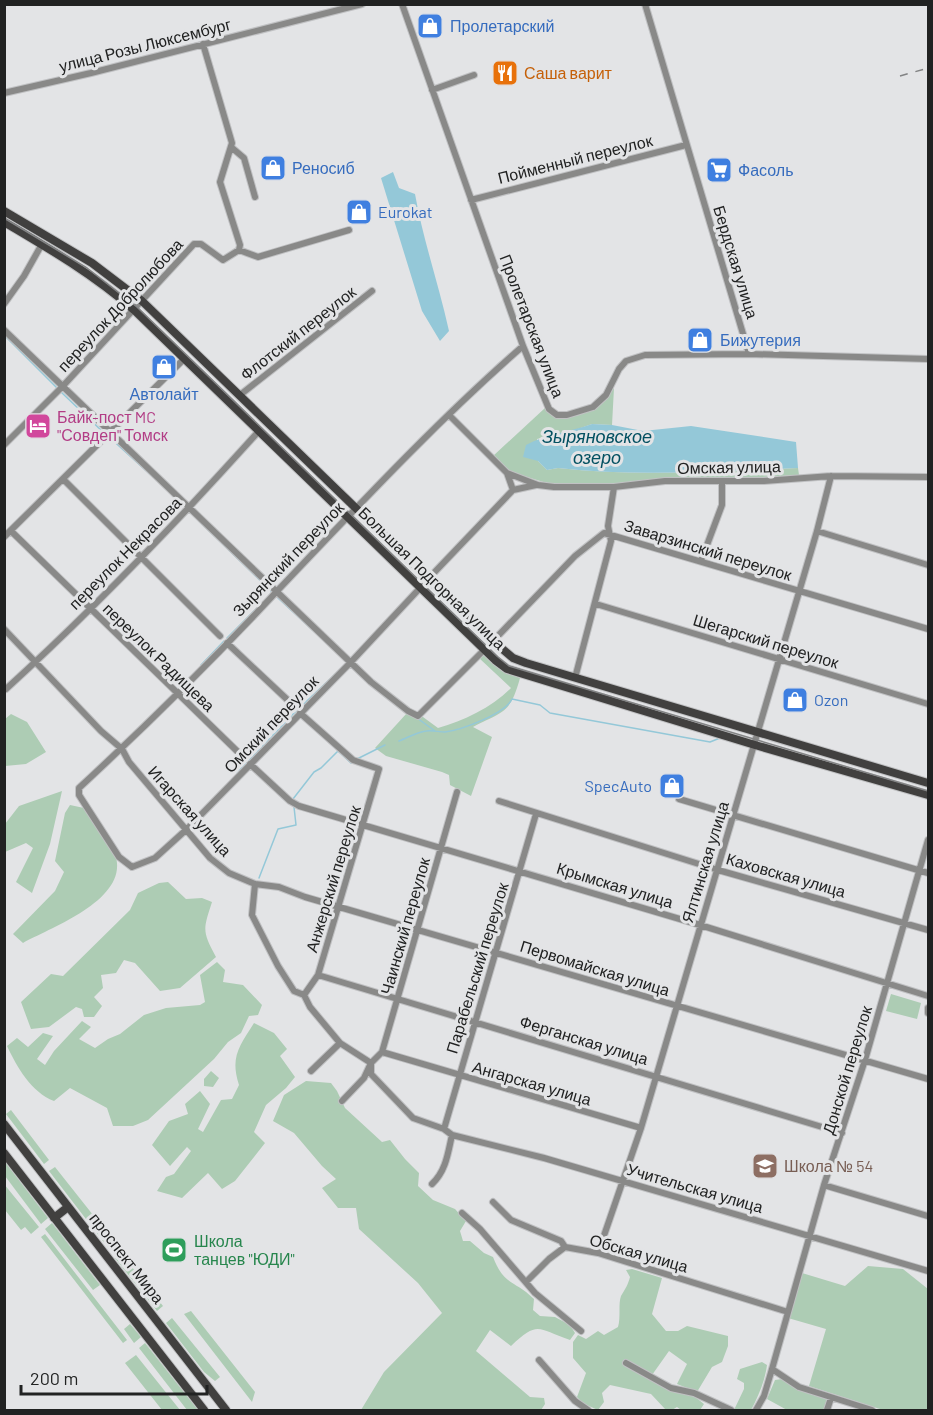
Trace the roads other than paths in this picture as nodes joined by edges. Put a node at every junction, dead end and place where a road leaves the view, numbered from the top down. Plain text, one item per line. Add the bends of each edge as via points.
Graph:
1 (362, 4) edge
2 (402, 4) edge
3 (645, 4) edge
4 (203, 44) junction
5 (474, 75) dead end
6 (432, 90) junction
7 (4, 93) edge
8 (686, 145) junction
9 (231, 147) junction
10 (255, 197) dead end
11 (471, 200) junction
12 (4, 211) edge
13 (4, 222) edge
14 (349, 230) dead end
15 (42, 244) junction
16 (239, 250) junction
17 (372, 291) dead end
18 (142, 301) junction
19 (4, 304) edge
20 (134, 310) junction
21 (4, 330) edge
22 (523, 346) junction
23 (749, 354) junction
24 (185, 358) junction
25 (928, 359) edge
26 (62, 387) junction
27 (240, 395) junction
28 (449, 415) junction
29 (259, 431) junction
30 (110, 432) junction
31 (4, 445) edge
32 (507, 473) junction
33 (831, 476) junction
34 (928, 477) edge
35 (63, 479) junction
36 (722, 482) junction
37 (538, 485) junction
38 (614, 487) junction
39 (513, 490) junction
40 (356, 507) junction
41 (189, 508) junction
42 (347, 517) junction
43 (11, 531) junction
44 (817, 531) junction
45 (609, 534) junction
46 (4, 537) edge
47 (140, 556) junction
48 (701, 561) junction
49 (928, 565) edge
50 (429, 578) junction
51 (420, 588) junction
52 (278, 591) junction
53 (799, 592) junction
54 (596, 604) junction
55 (89, 608) junction
56 (4, 629) edge
57 (928, 629) edge
58 (220, 636) dead end
59 (493, 641) junction
60 (227, 643) junction
61 (484, 650) junction
62 (779, 658) junction
63 (35, 662) junction
64 (351, 662) junction
65 (575, 678) junction
66 (6, 689) edge
67 (177, 694) junction
68 (928, 704) edge
69 (293, 705) dead end
70 (300, 713) junction
71 (759, 732) junction
72 (755, 745) junction
73 (122, 749) junction
74 (238, 752) dead end
75 (250, 764) junction
76 (928, 783) edge
77 (457, 792) dead end
78 (928, 795) edge
79 (679, 799) dead end
80 (499, 801) dead end
81 (536, 814) junction
82 (734, 816) junction
83 (364, 824) junction
84 (187, 829) junction
85 (928, 840) edge
86 (442, 848) junction
87 (132, 867) joint
88 (718, 870) junction
89 (920, 870) junction
90 (520, 871) junction
91 (928, 873) edge
92 (255, 884) junction
93 (339, 906) junction
94 (905, 922) junction
95 (700, 925) junction
96 (419, 929) junction
97 (928, 930) edge
98 (494, 952) junction
99 (318, 975) junction
100 (887, 984) junction
101 (304, 995) junction
102 (928, 996) edge
103 (398, 999) junction
104 (677, 1006) junction
105 (928, 1008) edge
106 (928, 1013) edge
107 (474, 1021) junction
108 (340, 1043) junction
109 (382, 1052) junction
110 (865, 1060) junction
111 (371, 1063) junction
112 (311, 1071) dead end
113 (656, 1075) junction
114 (459, 1076) junction
115 (928, 1079) edge
116 (342, 1101) dead end
117 (4, 1124) edge
118 (640, 1128) junction
119 (444, 1129) junction
120 (842, 1133) junction
121 (452, 1135) junction
122 (4, 1153) edge
123 (621, 1181) junction
124 (432, 1184) dead end
125 (824, 1185) junction
126 (493, 1202) dead end
127 (68, 1207) junction
128 (462, 1213) dead end
129 (928, 1216) edge
130 (54, 1218) junction
131 (810, 1235) junction
132 (565, 1247) junction
133 (598, 1253) junction
134 (928, 1271) edge
135 (526, 1282) junction
136 (788, 1312) junction
137 (156, 1321) junction
138 (143, 1331) junction
139 (581, 1331) dead end
140 (538, 1360) dead end
141 (626, 1363) dead end
142 (772, 1369) junction
143 (831, 1398) junction
144 (204, 1410) edge
145 (226, 1410) edge
146 (588, 1410) edge
147 (731, 1410) edge
148 (756, 1410) edge
149 (827, 1410) edge
150 (872, 1410) edge

1 - 4 street, улица Розы Люксембург
2 - 6 street, Пролетарская улица
3 - 8 street, Бердская улица
4 - 7 street, улица Розы Люксембург
4 - 9 street
5 - 6 street
6 - 11 street, Пролетарская улица
8 - 11 street, Пойменный переулок
8 - 23 street, Бердская улица
9 - 10 street via 244,158
9 - 16 street via 220,182
11 - 22 street, Пролетарская улица
12 - 18 main road, Большая Подгорная улица via 92,263
13 - 15 main road, Большая Подгорная улица
14 - 16 street via 258,257
15 - 19 street
15 - 20 main road, Большая Подгорная улица via 85,271
16 - 18 street, переулок Добролюбова via 224,260 201,244 194,244
17 - 27 street, Флотский переулок
18 - 20 street, переулок Добролюбова
18 - 27 main road, Большая Подгорная улица
20 - 24 main road, Большая Подгорная улица
20 - 26 street, переулок Добролюбова
21 - 26 street
22 - 23 street, Пролетарская улица via 549,409 557,415 593,407 606,395 619,369 637,357 666,353
22 - 28 street, Зырянский переулок
23 - 25 street, Пролетарская улица
24 - 29 main road, Большая Подгорная улица
24 - 30 street
26 - 30 street
26 - 31 street, переулок Добролюбова
27 - 40 main road, Большая Подгорная улица
28 - 32 street, Омская улица
28 - 40 street, Зырянский переулок
29 - 41 street, переулок Некрасова
29 - 42 main road, Большая Подгорная улица
30 - 35 street
30 - 41 street
32 - 37 street, Омская улица
32 - 39 street
33 - 34 street, Омская улица
33 - 36 street, Омская улица
33 - 44 street, Ялтинская улица
35 - 43 street
35 - 47 street
36 - 38 street, Омская улица via 665,481
36 - 48 street via 722,505
37 - 38 street, Омская улица
37 - 39 street
38 - 45 street
39 - 50 street
40 - 42 street, Зырянский переулок
40 - 50 main road, Большая Подгорная улица
41 - 47 street, переулок Некрасова
41 - 52 street
42 - 51 main road, Большая Подгорная улица
42 - 52 street, Зырянский переулок
43 - 46 street
43 - 55 street, переулок Радищева
44 - 49 street
44 - 53 street, Ялтинская улица
45 - 48 street, Заварзинский переулок
45 - 54 street via 611,541
45 - 59 street via 604,533 575,556
47 - 55 street, переулок Некрасова
47 - 58 street
48 - 53 street, Заварзинский переулок
50 - 59 main road, Большая Подгорная улица
51 - 61 main road, Большая Подгорная улица
51 - 64 street, Омский переулок
52 - 60 street, Зырянский переулок
52 - 64 street
53 - 57 street, Заварзинский переулок
53 - 62 street, Ялтинская улица
54 - 62 street, Шегарский переулок
54 - 65 street
55 - 63 street, переулок Некрасова
55 - 67 street, переулок Радищева
56 - 63 street, Игарская улица
59 - 65 main road, Большая Подгорная улица via 513,658
60 - 67 street, Зырянский переулок
60 - 69 street
61 - 64 street via 418,716 371,682
61 - 72 main road, Большая Подгорная улица via 507,669 522,675
62 - 68 street, Шегарский переулок
62 - 71 street, Ялтинская улица
63 - 66 street, переулок Некрасова
63 - 73 street, Игарская улица
64 - 70 street, Омский переулок
65 - 71 main road, Большая Подгорная улица
67 - 73 street, Зырянский переулок
67 - 74 street, переулок Радищева
70 - 75 street, Омский переулок
70 - 83 street, Анжерский переулок via 353,760 378,768
71 - 72 street, Ялтинская улица
71 - 76 main road, Большая Подгорная улица
72 - 78 main road, Большая Подгорная улица
72 - 82 street, Ялтинская улица
73 - 84 street, Игарская улица
73 - 87 street, Зырянский переулок via 79,788 79,795 119,857
75 - 83 street, Крымская улица via 293,803
75 - 84 street, Омский переулок
77 - 86 street, Чаинский переулок
79 - 82 street
80 - 81 street, Каховская улица
81 - 88 street, Каховская улица
81 - 90 street, Парабельский переулок
82 - 88 street, Ялтинская улица
82 - 89 street
83 - 86 street, Крымская улица
83 - 93 street, Анжерский переулок
84 - 87 street, Омский переулок via 155,858
84 - 92 street, Игарская улица via 210,858
85 - 89 street, Донской переулок
86 - 90 street, Крымская улица
86 - 96 street, Чаинский переулок
88 - 94 street, Каховская улица
88 - 95 street, Ялтинская улица
89 - 91 street
89 - 94 street, Донской переулок
90 - 95 street, Крымская улица
90 - 98 street, Парабельский переулок
92 - 93 street, Первомайская улица via 279,887
92 - 101 street via 252,915 294,991
93 - 96 street, Первомайская улица
93 - 99 street, Анжерский переулок
94 - 97 street, Каховская улица
94 - 100 street, Донской переулок
95 - 100 street, Крымская улица
95 - 104 street, Ялтинская улица
96 - 98 street, Первомайская улица
96 - 103 street, Чаинский переулок
98 - 104 street, Первомайская улица
98 - 107 street, Парабельский переулок
99 - 101 street, Анжерский переулок
99 - 103 street, Ферганская улица
100 - 102 street, Крымская улица
100 - 110 street, Донской переулок
101 - 108 street
103 - 107 street, Ферганская улица
103 - 109 street, Чаинский переулок
104 - 110 street, Первомайская улица
104 - 113 street, Ялтинская улица
105 - 106 street
107 - 113 street, Ферганская улица
107 - 114 street, Парабельский переулок
108 - 111 street
108 - 112 street
109 - 111 street, Чаинский переулок
109 - 114 street, Ангарская улица
110 - 115 street, Первомайская улица
110 - 120 street, Донской переулок
111 - 116 street, Чаинский переулок via 364,1078
111 - 119 street via 371,1074 413,1118
113 - 118 street, Ялтинская улица
113 - 120 street, Ферганская улица
114 - 118 street, Ангарская улица
114 - 119 street, Парабельский переулок
117 - 127 main road, проспект Мира
118 - 123 street, Ялтинская улица
119 - 121 street
120 - 125 street, Донской переулок
121 - 123 street, Учительская улица
121 - 124 street via 445,1166
122 - 130 main road, проспект Мира
123 - 131 street, Учительская улица
123 - 133 street, Ялтинская улица
125 - 129 street
125 - 131 street, Донской переулок
126 - 132 street, Обская улица via 511,1220 561,1241
127 - 130 main road
127 - 137 main road, проспект Мира
128 - 135 street
130 - 138 main road, проспект Мира
131 - 134 street, Учительская улица
131 - 136 street, Донской переулок
132 - 133 street, Обская улица
132 - 135 street
133 - 136 street, Обская улица
135 - 139 street
136 - 142 street, Донской переулок
137 - 138 main road
137 - 145 main road, проспект Мира
138 - 144 main road, проспект Мира
140 - 146 street
141 - 147 street via 671,1388 694,1393
142 - 143 street via 799,1387
142 - 148 street, Донской переулок
143 - 149 street
143 - 150 street

